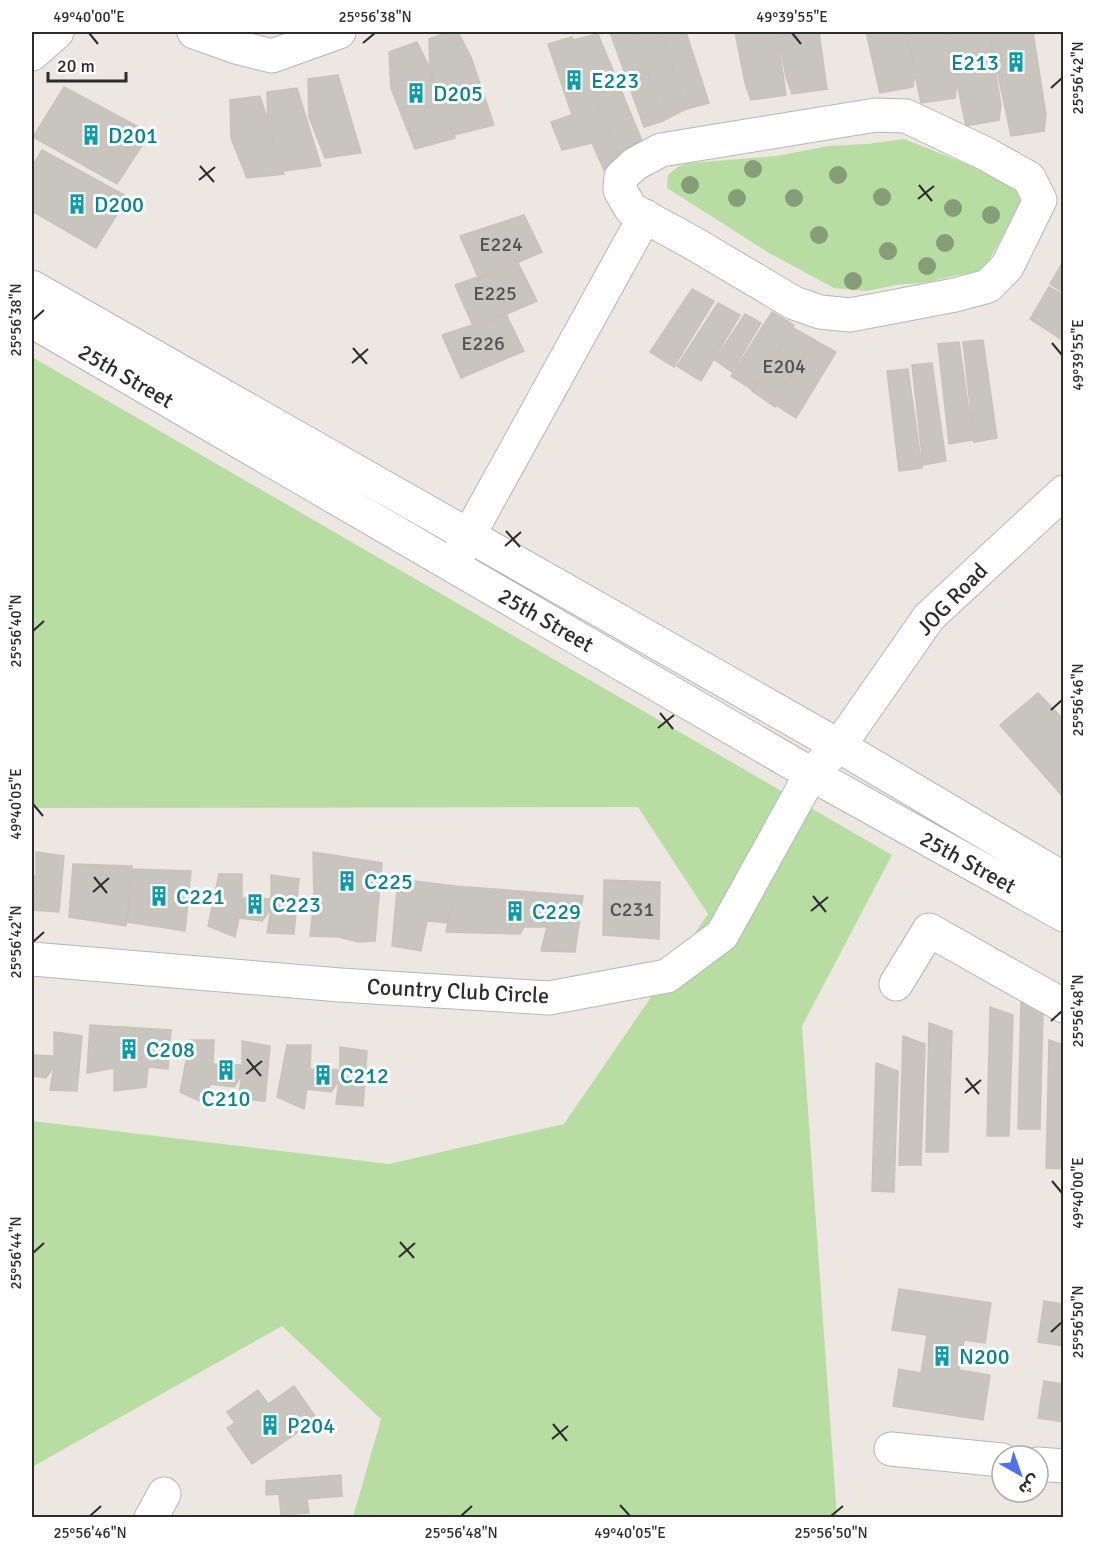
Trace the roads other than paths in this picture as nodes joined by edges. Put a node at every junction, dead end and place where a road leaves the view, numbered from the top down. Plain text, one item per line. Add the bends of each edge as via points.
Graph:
1 (57, 32) edge
2 (194, 32) edge
3 (339, 32) edge
4 (32, 54) edge
5 (645, 216) junction
6 (32, 287) edge
7 (32, 321) edge
8 (1064, 492) edge
9 (470, 535) junction
10 (451, 565) junction
11 (839, 746) junction
12 (811, 774) junction
13 (1064, 879) edge
14 (1064, 915) edge
15 (32, 959) edge
16 (896, 984) dead end
17 (1064, 1006) edge
18 (891, 1449) dead end
19 (990, 1459) edge

1 - 4 street
2 - 3 street via 272,56
5 - 5 street via 794,303 820,312 850,315 988,286 1007,267 1040,200 1029,178 986,154 906,116 876,115 661,150 621,177 620,190 631,209
5 - 9 street
6 - 9 street, 25th Street
7 - 10 street, 25th Street
8 - 11 street, JOG Road via 929,617
9 - 10 street
9 - 11 street, 25th Street
10 - 12 street, 25th Street
11 - 12 street, JOG Road
11 - 13 street, 25th Street
12 - 14 street, 25th Street
12 - 15 street, Country Club Circle via 722,935 667,976 549,998
16 - 17 street via 929,930
18 - 19 street

